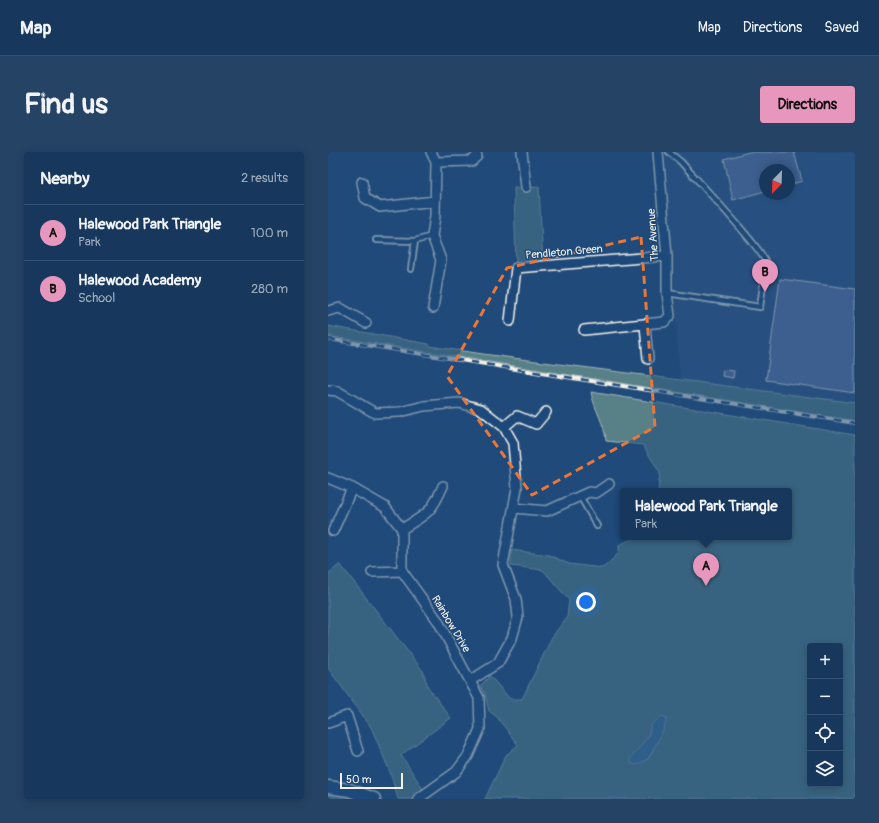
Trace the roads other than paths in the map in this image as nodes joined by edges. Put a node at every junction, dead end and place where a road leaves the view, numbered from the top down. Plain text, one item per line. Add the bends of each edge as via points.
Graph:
1 (432, 152) edge
2 (522, 152) edge
3 (658, 152) edge
4 (669, 152) edge
5 (477, 156) dead end
6 (436, 162) junction
7 (362, 182) dead end
8 (526, 187) dead end
9 (435, 201) junction
10 (432, 236) junction
11 (376, 240) dead end
12 (414, 241) junction
13 (667, 256) junction
14 (411, 269) dead end
15 (667, 293) junction
16 (433, 308) dead end
17 (328, 311) edge
18 (510, 321) dead end
19 (366, 323) dead end
20 (645, 325) junction
21 (584, 330) dead end
22 (648, 359) dead end
23 (328, 390) edge
24 (546, 412) dead end
25 (504, 427) junction
26 (328, 478) edge
27 (609, 484) dead end
28 (443, 486) dead end
29 (352, 488) junction
30 (580, 496) junction
31 (514, 508) junction
32 (597, 526) dead end
33 (402, 529) junction
34 (333, 532) dead end
35 (402, 571) junction
36 (372, 572) dead end
37 (470, 681) junction
38 (328, 723) edge
39 (358, 751) dead end
40 (328, 787) edge
41 (374, 799) edge
42 (418, 799) edge

1 - 6 street
2 - 8 street
3 - 13 street, The Avenue
4 - 15 lane via 681,162 750,240 766,263 760,307
5 - 6 street via 472,161
6 - 9 street
7 - 9 street via 365,198 380,207
9 - 10 street
10 - 12 lane
10 - 16 street via 441,260
11 - 12 lane
12 - 14 lane
13 - 15 street, The Avenue
13 - 18 street, Pendleton Green via 516,268
15 - 20 street, The Avenue via 670,316 664,322
17 - 19 street via 340,308
20 - 21 street
20 - 22 street
23 - 25 street via 337,391 375,413 459,403 481,409
24 - 25 street via 536,424 517,416
25 - 31 street via 513,443 517,471 518,488
26 - 29 street
27 - 30 street via 596,493 589,492
28 - 33 street via 429,512
29 - 33 street via 385,507
29 - 34 street
30 - 31 street via 547,511
30 - 32 lane
31 - 37 street via 502,565 516,599 518,617 512,638 498,663
33 - 35 street
35 - 36 street
35 - 37 street, Rainbow Drive via 438,621
37 - 42 street, Rainbow Drive via 479,698 480,729 468,756 456,772
38 - 39 street via 347,716
40 - 41 street via 349,790

